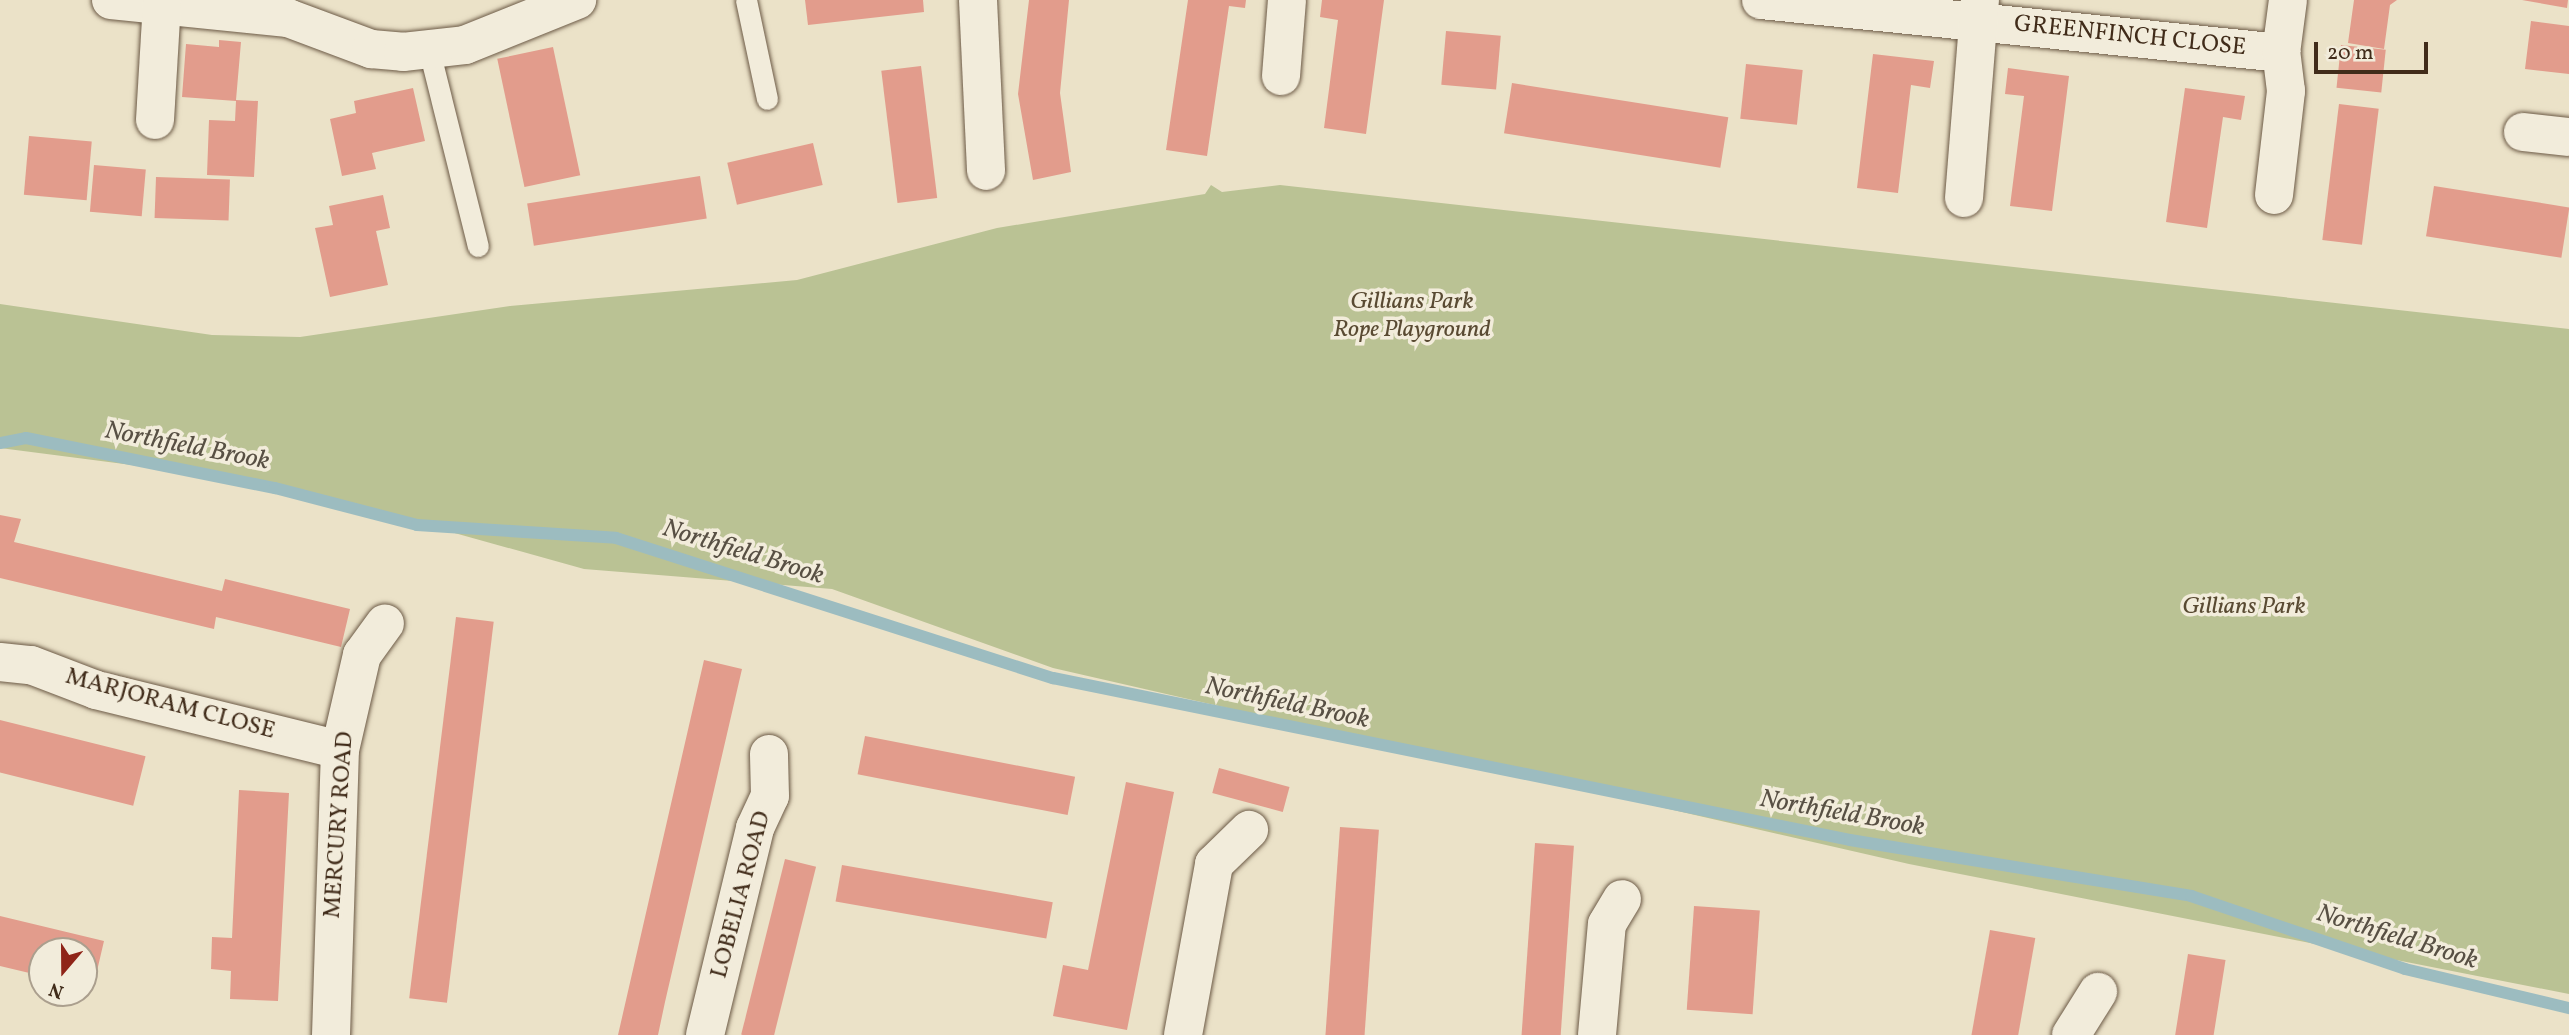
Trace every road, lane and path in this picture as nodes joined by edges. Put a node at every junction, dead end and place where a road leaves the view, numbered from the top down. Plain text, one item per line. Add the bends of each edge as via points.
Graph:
1 (111, 0) edge
2 (577, 0) edge
3 (746, 0) edge
4 (978, 0) edge
5 (1287, 0) edge
6 (1762, 0) edge
7 (2288, 0) edge
8 (162, 3) junction
9 (1801, 3) edge
10 (1979, 10) edge
11 (429, 50) junction
12 (2281, 54) junction
13 (1281, 76) dead end
14 (767, 99) dead end
15 (155, 120) dead end
16 (2523, 132) dead end
17 (2569, 137) edge
18 (986, 171) dead end
19 (2274, 195) dead end
20 (1964, 198) dead end
21 (478, 246) dead end
22 (385, 623) dead end
23 (0, 662) edge
24 (341, 750) junction
25 (769, 754) dead end
26 (1249, 830) dead end
27 (1622, 899) dead end
28 (2098, 992) dead end
29 (331, 1035) edge
30 (705, 1035) edge
31 (1184, 1035) edge
32 (1597, 1035) edge
33 (2071, 1035) edge

1 - 8 street
2 - 11 street via 465,45
3 - 14 lane
4 - 18 street
5 - 13 street
6 - 9 street, GREENFINCH CLOSE
7 - 12 street, GREENFINCH CLOSE
8 - 11 street via 288,18 370,49
8 - 15 street
9 - 10 street, GREENFINCH CLOSE
10 - 12 street, GREENFINCH CLOSE
10 - 20 street
11 - 21 lane
12 - 19 street, GREENFINCH CLOSE via 2286,91
16 - 17 street
22 - 24 street, MERCURY ROAD via 362,655
23 - 24 street, MARJORAM CLOSE via 32,665 96,690
24 - 29 street, MERCURY ROAD
25 - 30 street, LOBELIA ROAD via 770,796 755,828
26 - 31 street via 1214,864
27 - 32 street via 1607,924
28 - 33 street

